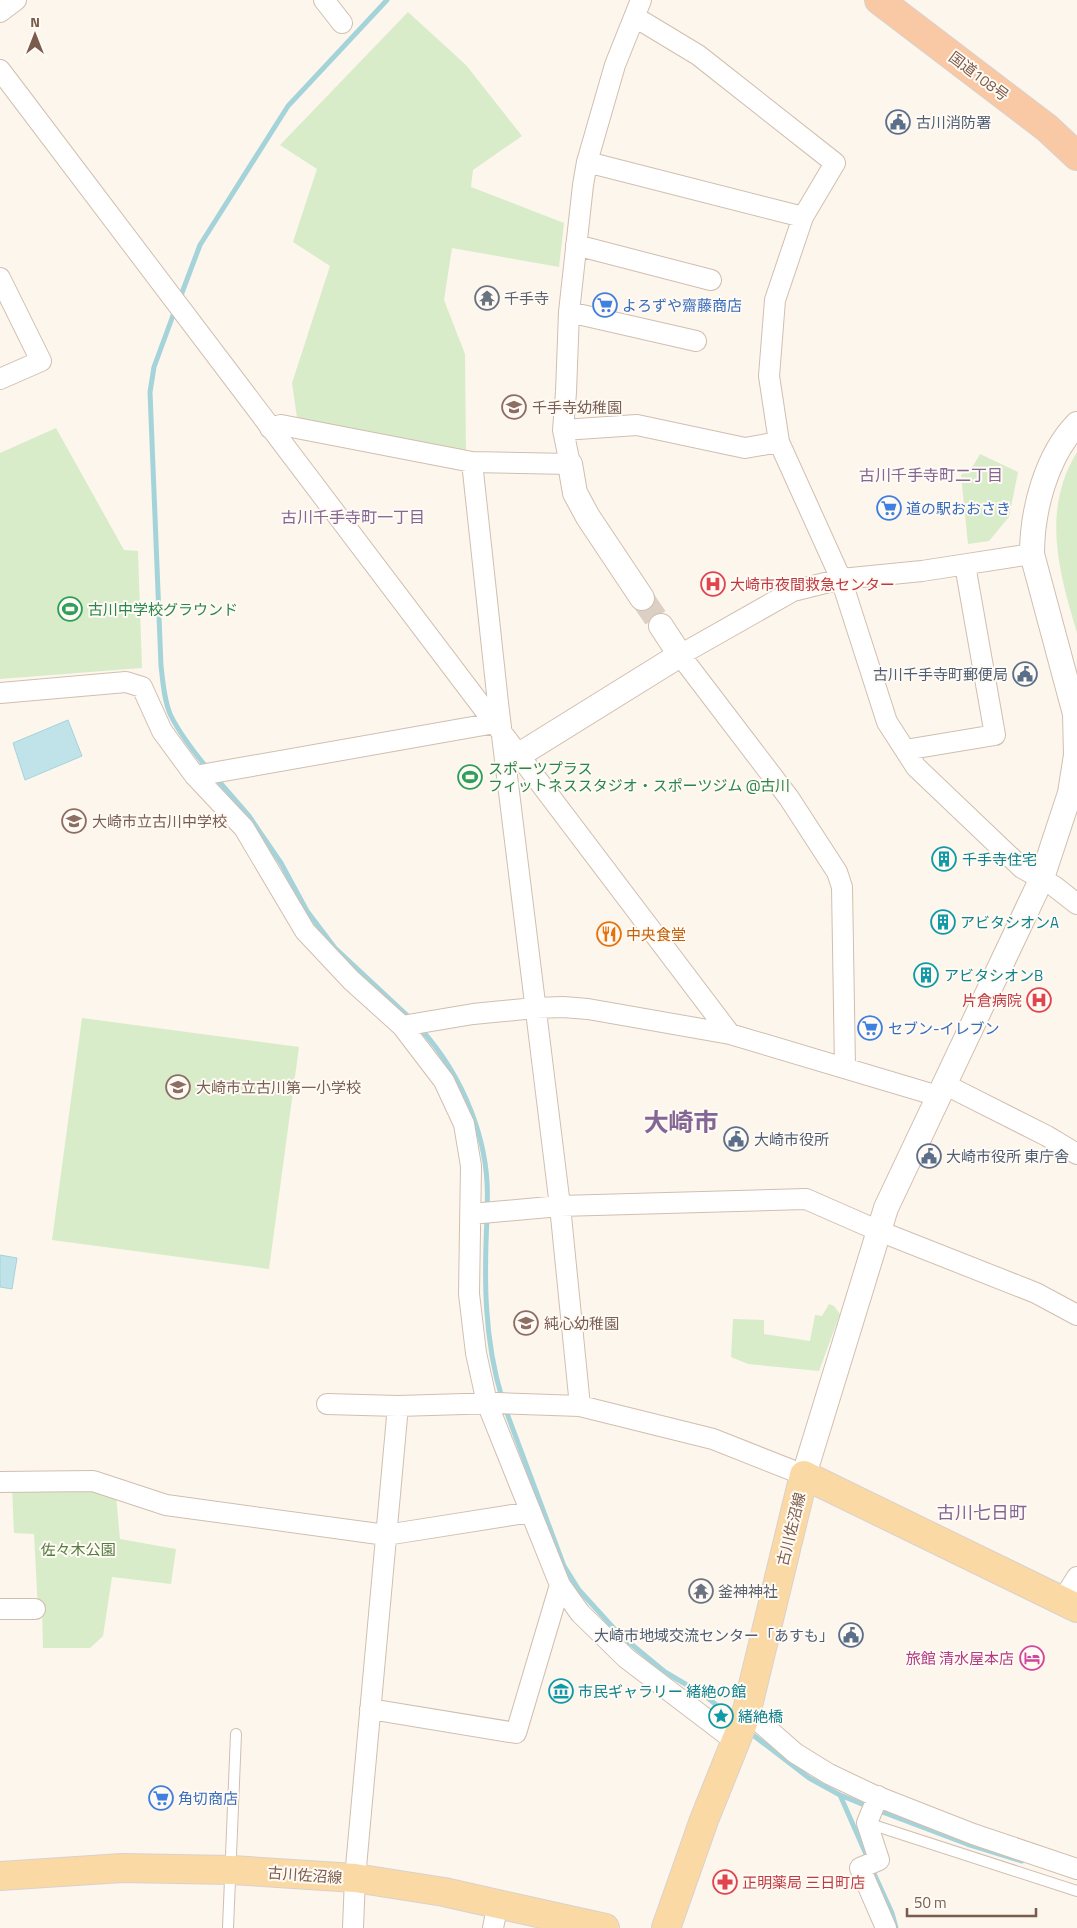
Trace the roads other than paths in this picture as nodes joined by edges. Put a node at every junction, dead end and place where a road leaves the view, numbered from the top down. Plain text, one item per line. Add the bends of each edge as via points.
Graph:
1 (16, 0) edge
2 (324, 0) edge
3 (879, 0) edge
4 (638, 8) edge
5 (0, 12) edge
6 (342, 24) dead end
7 (0, 70) edge
8 (1077, 156) edge
9 (587, 162) junction
10 (803, 217) junction
11 (576, 244) junction
12 (0, 278) edge
13 (711, 280) dead end
14 (569, 312) junction
15 (696, 342) dead end
16 (0, 379) edge
17 (1077, 424) edge
18 (270, 428) junction
19 (563, 430) junction
20 (779, 442) junction
21 (472, 462) junction
22 (570, 464) junction
23 (1032, 554) junction
24 (964, 565) junction
25 (841, 579) junction
26 (642, 598) tunnel mouth
27 (661, 626) tunnel mouth
28 (680, 655) junction
29 (0, 693) edge
30 (499, 728) junction
31 (905, 750) junction
32 (519, 755) junction
33 (207, 773) junction
34 (1042, 878) junction
35 (1077, 904) edge
36 (535, 1008) junction
37 (411, 1024) junction
38 (730, 1034) junction
39 (845, 1067) junction
40 (941, 1090) junction
41 (1077, 1154) edge
42 (560, 1206) junction
43 (483, 1213) junction
44 (879, 1231) junction
45 (1077, 1315) edge
46 (498, 1403) junction
47 (327, 1404) dead end
48 (398, 1406) junction
49 (580, 1406) junction
50 (804, 1475) junction
51 (0, 1482) edge
52 (531, 1512) junction
53 (386, 1535) junction
54 (1077, 1577) edge
55 (560, 1585) junction
56 (1070, 1605) edge
57 (0, 1609) edge
58 (35, 1609) dead end
59 (370, 1709) junction
60 (741, 1726) junction
61 (236, 1734) dead end
62 (873, 1810) junction
63 (1077, 1868) edge
64 (232, 1870) junction
65 (0, 1876) edge
66 (355, 1878) junction
67 (1077, 1891) edge
68 (495, 1916) edge
69 (228, 1928) edge
70 (353, 1928) edge
71 (606, 1928) edge
72 (666, 1928) edge
73 (886, 1928) edge

1 - 5 street
2 - 6 street
3 - 8 highway, 国道108号 via 1047,128
4 - 9 street via 615,65
4 - 10 street via 835,163
7 - 18 street
9 - 10 street
9 - 11 street
10 - 20 street via 775,300 769,376
11 - 13 street
11 - 14 street
12 - 16 street via 40,361
14 - 15 street
14 - 19 street
17 - 23 street via 1056,454 1044,481 1032,534
18 - 21 street via 281,425
18 - 30 street
19 - 20 street via 637,425 745,448
19 - 22 street
20 - 25 street
21 - 22 street
21 - 30 street
22 - 26 street via 575,493
23 - 24 street
23 - 34 street via 1075,714 1076,747 1070,793
24 - 25 street
24 - 31 street via 995,735
25 - 28 street via 794,591
25 - 31 street via 887,722
27 - 28 street
28 - 32 street
28 - 39 street via 789,798 837,872 842,887
29 - 33 street via 126,682 142,687 162,731
30 - 32 street
30 - 33 street
30 - 36 street
31 - 34 street via 916,767 1022,868
32 - 38 street
33 - 37 street via 305,931 351,980
34 - 35 street
34 - 40 street
36 - 37 street
36 - 38 street via 588,1009
36 - 42 street
37 - 43 street via 464,1124
38 - 39 street
39 - 40 street
40 - 41 street via 1047,1136
40 - 44 street via 886,1208
42 - 43 street
42 - 44 street via 806,1199
42 - 49 street
43 - 46 street via 469,1294 476,1353
44 - 45 street via 1036,1293
44 - 50 street
46 - 48 street
46 - 49 street
46 - 52 street
47 - 48 street
48 - 53 street
49 - 50 street via 713,1439
50 - 56 main road, 古川佐沼線
50 - 60 main road, 古川佐沼線
51 - 53 street via 93,1481 166,1505
52 - 53 street
52 - 55 street
53 - 59 street
54 - 56 street
55 - 59 street via 516,1733
55 - 60 street via 580,1613 626,1658
57 - 58 street
59 - 66 street
60 - 62 street via 829,1774
60 - 72 main road, 古川佐沼線
61 - 64 lane
62 - 63 street via 973,1834
62 - 67 lane
62 - 73 street via 879,1860 860,1868
64 - 65 main road, 古川佐沼線 via 122,1868
64 - 66 main road, 古川佐沼線
64 - 69 lane
66 - 68 main road, 古川佐沼線 via 444,1892
66 - 70 street
68 - 71 main road, 古川佐沼線

